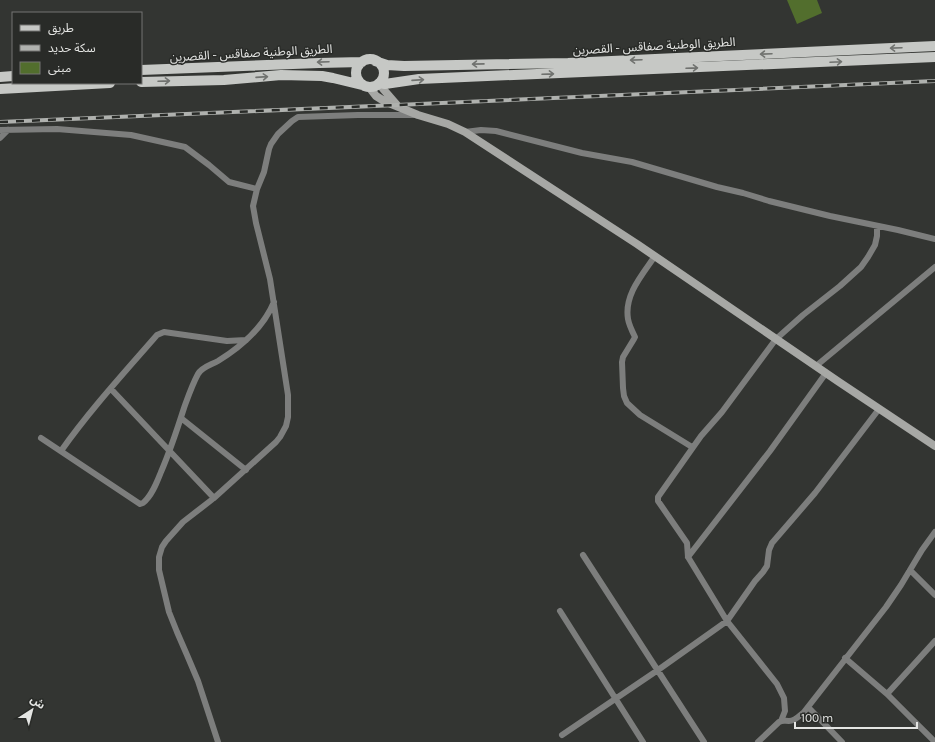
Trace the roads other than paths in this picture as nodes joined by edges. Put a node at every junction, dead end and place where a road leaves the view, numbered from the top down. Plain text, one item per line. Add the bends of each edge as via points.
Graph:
1 (935, 46) edge
2 (813, 52) junction
3 (935, 57) edge
4 (375, 60) junction
5 (362, 62) junction
6 (814, 63) junction
7 (506, 64) junction
8 (142, 70) edge
9 (12, 76) edge
10 (508, 76) junction
11 (0, 77) edge
12 (142, 82) edge
13 (380, 83) junction
14 (64, 84) edge
15 (18, 85) edge
16 (365, 86) junction
17 (0, 89) edge
18 (397, 106) junction
19 (418, 115) junction
20 (0, 130) edge
21 (8, 130) junction
22 (465, 132) junction
23 (0, 138) edge
24 (257, 189) junction
25 (877, 226) junction
26 (935, 239) edge
27 (655, 256) junction
28 (935, 267) edge
29 (274, 302) junction
30 (776, 339) junction
31 (246, 340) junction
32 (816, 366) junction
33 (826, 373) junction
34 (111, 389) junction
35 (879, 408) junction
36 (181, 418) junction
37 (41, 438) dead end
38 (935, 446) edge
39 (692, 448) junction
40 (61, 451) junction
41 (170, 451) junction
42 (246, 470) junction
43 (214, 498) junction
44 (935, 532) edge
45 (583, 555) dead end
46 (688, 557) junction
47 (910, 570) junction
48 (935, 595) edge
49 (560, 611) dead end
50 (728, 621) junction
51 (935, 641) edge
52 (845, 658) junction
53 (658, 670) junction
54 (887, 694) junction
55 (615, 699) junction
56 (808, 707) junction
57 (781, 720) junction
58 (562, 734) dead end
59 (218, 742) edge
60 (642, 742) edge
61 (704, 742) edge
62 (758, 742) edge
63 (842, 742) edge
64 (935, 742) edge

1 -> 2 main road, الطريق الوطنية صفاقس - القصرين
2 - 6 main road
2 -> 7 main road, الطريق الوطنية صفاقس - القصرين
6 -> 3 main road, الطريق الوطنية صفاقس - القصرين
4 - 5 main road
7 -> 4 main road, الطريق الوطنية صفاقس - القصرين via 404,66 387,65
4 - 13 main road via 382,66 384,75
5 -> 8 main road, الطريق الوطنية صفاقس - القصرين
5 - 16 main road via 358,65 356,73 358,82
10 -> 6 main road, الطريق الوطنية صفاقس - القصرين
7 - 10 main road
9 - 11 main road
13 -> 10 main road, الطريق الوطنية صفاقس - القصرين
12 -> 16 main road, الطريق الوطنية صفاقس - القصرين via 224,80 281,75 322,76
13 - 16 main road
13 - 18 main road
14 - 15 main road
15 - 17 main road
16 - 18 main road via 376,96
18 - 19 main road
19 - 22 main road
19 - 24 street via 298,117 278,134 271,144
20 - 21 street
21 - 23 street
21 - 24 street via 57,129 131,135 185,147 229,182
22 - 25 street via 496,131 582,153 632,162 717,187
22 - 27 main road
24 - 29 street via 254,214
25 - 26 street
25 - 30 street via 875,245 861,267
27 - 30 main road
27 - 39 street via 636,284 628,304 628,321 635,337 622,362 624,396 627,403 640,415
28 - 32 street
29 - 31 street via 265,319
29 - 42 street via 288,395 288,417 280,437
30 - 32 main road
30 - 39 street
31 - 34 street via 227,341 164,332 157,335
31 - 36 street via 226,356 200,371
32 - 33 main road
33 - 35 main road
33 - 46 street
34 - 40 street
34 - 41 street
35 - 38 main road
35 - 50 street via 816,493 772,543 763,572
36 - 41 street
36 - 42 street
37 - 40 street
39 - 46 street via 658,497 658,501 686,543
40 - 41 street via 140,504 150,495
41 - 43 street
42 - 43 street
43 - 59 street via 183,522 166,541 159,557 159,570 169,612 198,681
44 - 47 street
45 - 53 street
46 - 50 street
47 - 48 street
47 - 52 street via 886,607
49 - 55 street
50 - 53 street
50 - 57 street via 777,684 784,698 785,711
51 - 54 street
52 - 54 street
52 - 56 street
53 - 55 street
53 - 61 street
54 - 64 street
55 - 58 street
55 - 60 street
56 - 57 street via 798,718
56 - 63 street
57 - 62 street

